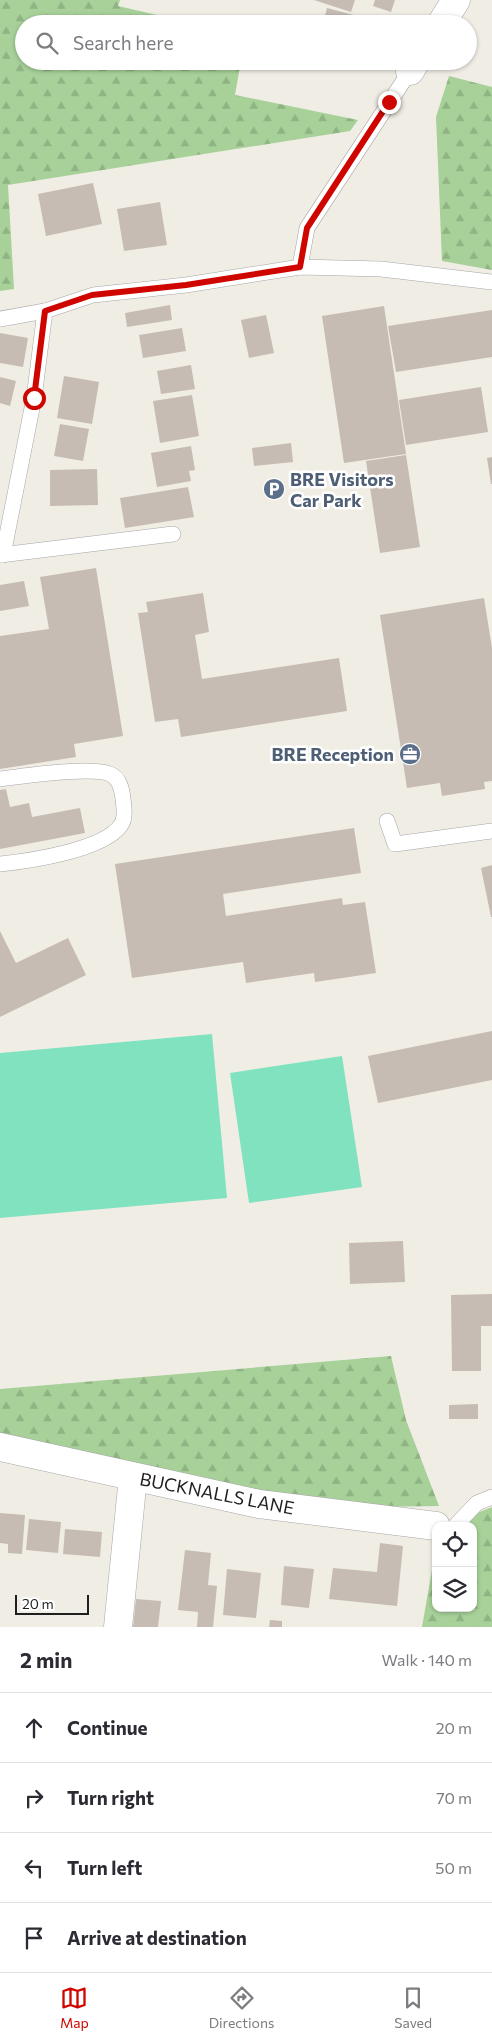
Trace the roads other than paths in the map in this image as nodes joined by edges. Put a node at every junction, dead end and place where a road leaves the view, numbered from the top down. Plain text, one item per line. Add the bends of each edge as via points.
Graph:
1 (456, 0) edge
2 (447, 15) edge
3 (410, 70) edge
4 (300, 267) junction
5 (492, 282) edge
6 (45, 311) junction
7 (0, 319) edge
8 (173, 534) dead end
9 (2, 555) edge
10 (0, 779) edge
11 (387, 821) dead end
12 (492, 831) edge
13 (0, 864) edge
14 (0, 1447) edge
15 (133, 1477) junction
16 (492, 1497) edge
17 (459, 1522) edge
18 (432, 1526) edge
19 (118, 1627) edge

1 - 2 street
3 - 4 lane via 307,228
4 - 5 lane via 381,270
4 - 6 lane via 186,285 92,295
6 - 7 lane
6 - 9 lane via 34,398
8 - 9 lane
10 - 13 lane via 46,773 112,774 119,781 125,812 122,825 89,847
11 - 12 lane via 395,844
14 - 15 street, BUCKNALLS LANE
15 - 18 street, BUCKNALLS LANE via 259,1504
15 - 19 street
16 - 17 lane via 477,1504

